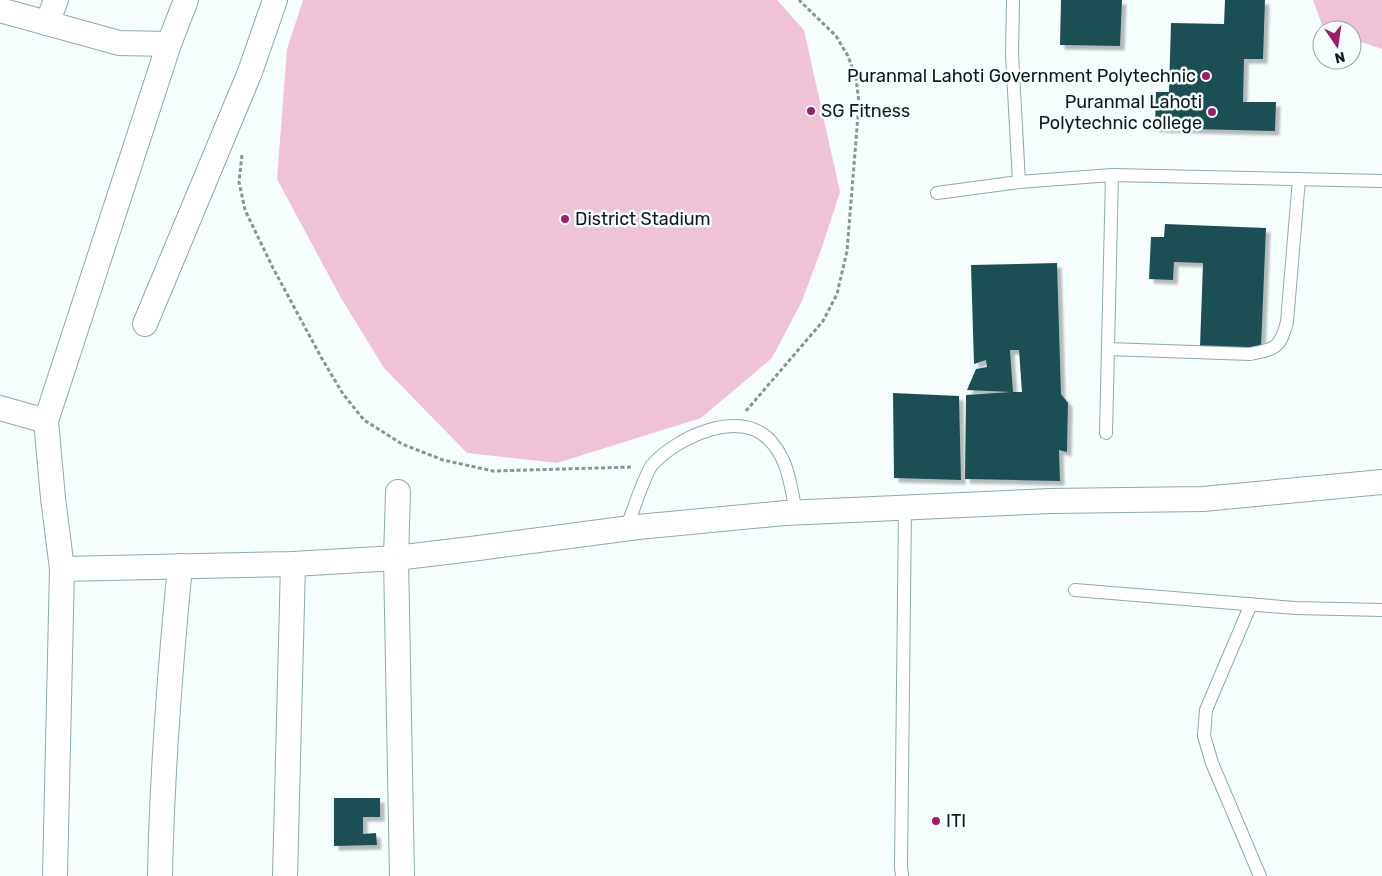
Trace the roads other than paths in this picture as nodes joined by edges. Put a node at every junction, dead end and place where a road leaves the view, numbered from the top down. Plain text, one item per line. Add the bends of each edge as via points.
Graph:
1 (56, 0) edge
2 (186, 0) edge
3 (275, 0) edge
4 (1013, 0) edge
5 (0, 10) edge
6 (47, 23) junction
7 (170, 44) junction
8 (1112, 175) junction
9 (1299, 179) junction
10 (1382, 181) edge
11 (1019, 182) junction
12 (937, 193) dead end
13 (146, 324) dead end
14 (1108, 348) junction
15 (0, 408) edge
16 (46, 421) junction
17 (1106, 433) dead end
18 (1382, 482) edge
19 (398, 492) dead end
20 (905, 507) junction
21 (796, 512) junction
22 (626, 528) junction
23 (396, 558) junction
24 (293, 564) junction
25 (180, 566) junction
26 (62, 570) junction
27 (1075, 590) dead end
28 (1251, 604) junction
29 (1382, 610) edge
30 (55, 876) edge
31 (160, 876) edge
32 (285, 876) edge
33 (402, 876) edge
34 (902, 876) edge
35 (1260, 876) edge

1 - 6 street
2 - 7 street
3 - 13 street via 250,72
4 - 11 lane via 1012,54
5 - 6 street
6 - 7 street via 119,43
7 - 16 street
8 - 9 lane
8 - 11 lane
8 - 14 lane
9 - 10 lane
9 - 14 lane via 1287,322 1282,340 1270,350 1250,354
11 - 12 lane
14 - 17 lane
15 - 16 street
16 - 26 street
18 - 20 street via 1203,499
19 - 23 street
20 - 21 street
20 - 34 lane
21 - 22 street
21 - 22 lane via 788,474 772,442 754,429 733,426 712,429 685,439 651,466
22 - 23 street
23 - 24 street
23 - 33 street
24 - 25 street
24 - 32 street
25 - 26 street
25 - 31 street via 168,692
26 - 30 street
27 - 28 lane
28 - 29 lane
28 - 35 lane via 1206,710 1204,736 1212,763

